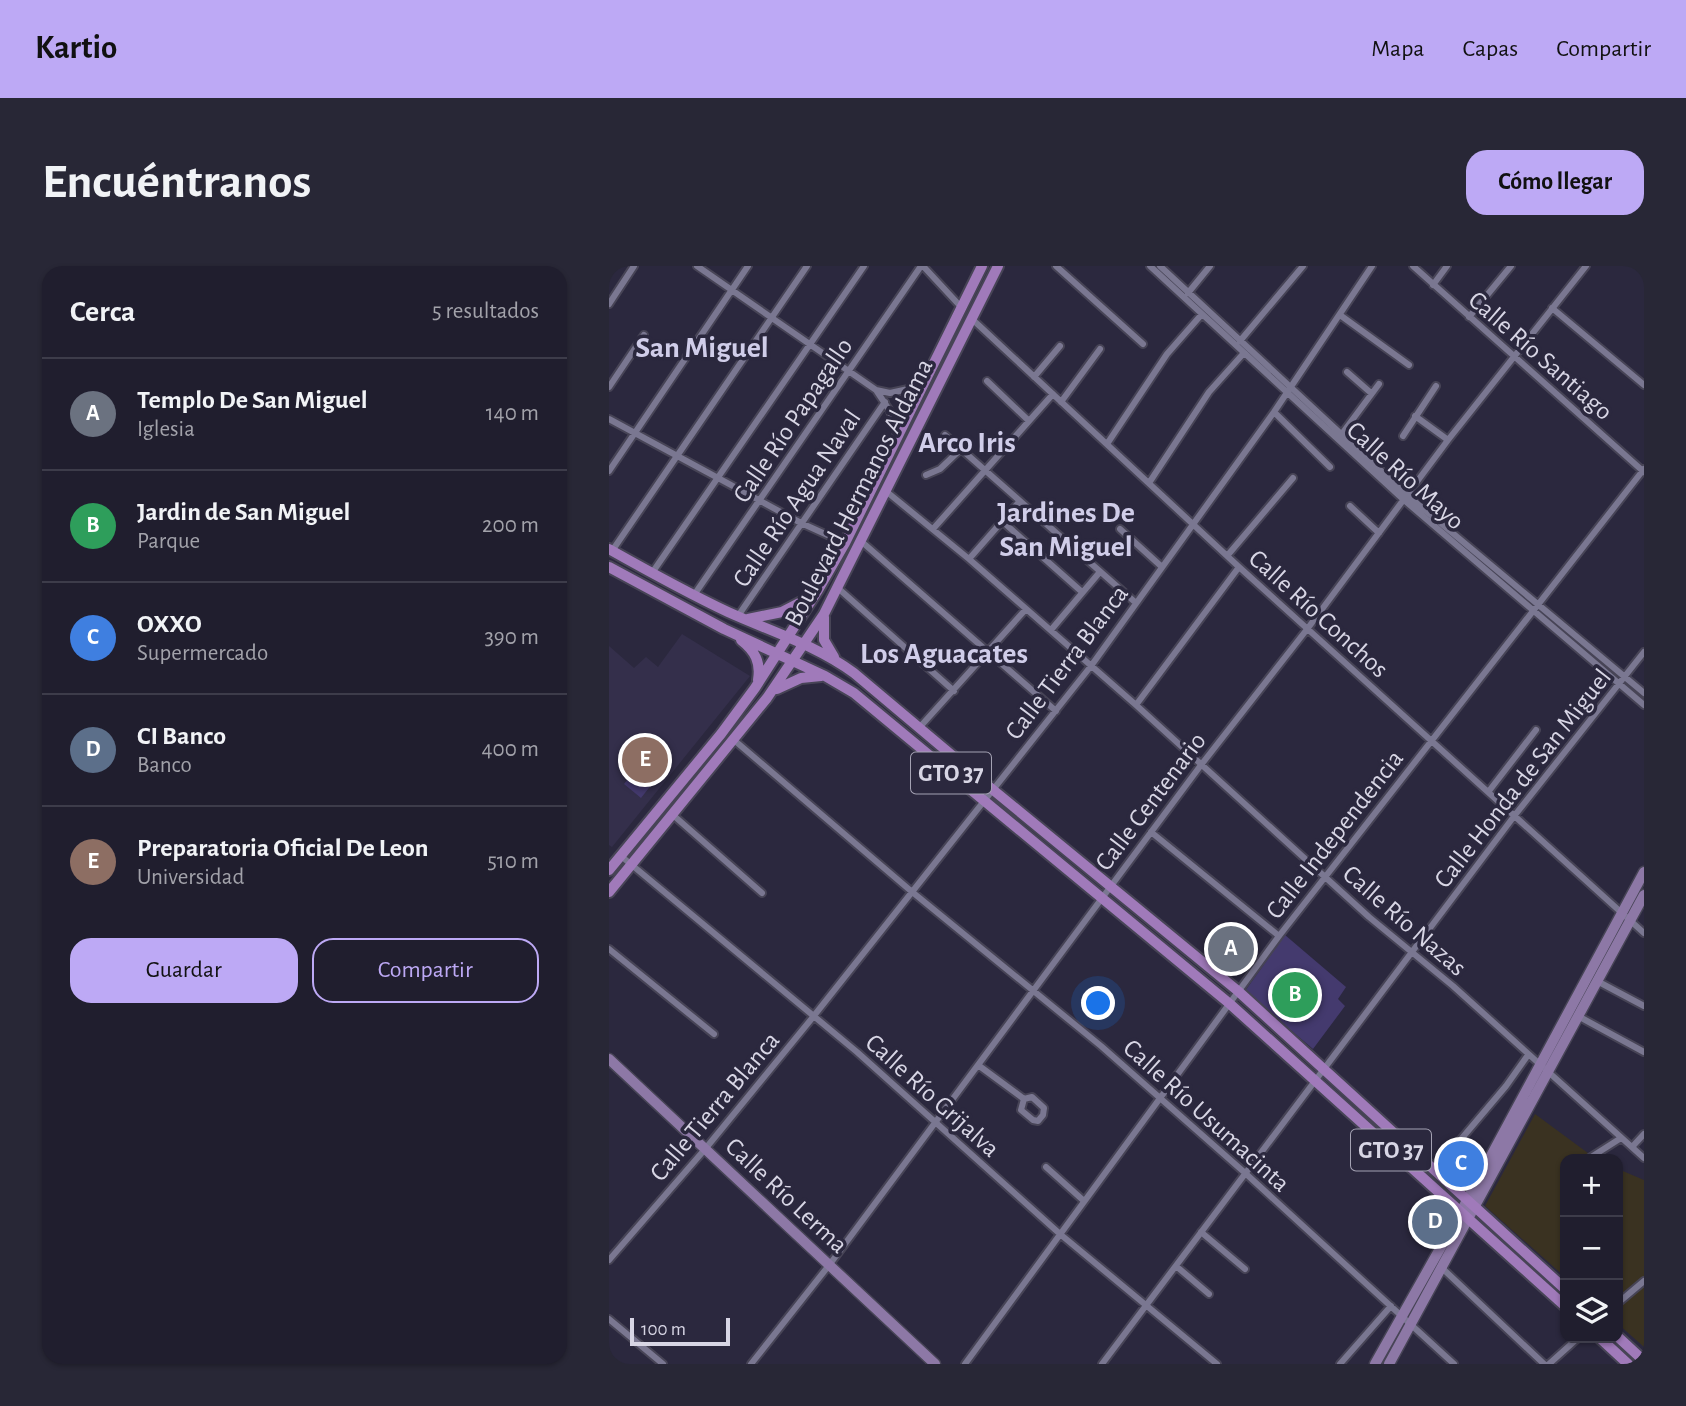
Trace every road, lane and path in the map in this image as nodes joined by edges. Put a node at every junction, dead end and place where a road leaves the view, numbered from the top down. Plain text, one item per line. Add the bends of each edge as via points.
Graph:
1 (634, 266) edge
2 (697, 266) edge
3 (748, 266) edge
4 (807, 266) edge
5 (864, 266) edge
6 (922, 266) edge
7 (982, 266) edge
8 (998, 266) edge
9 (1056, 266) edge
10 (1150, 266) edge
11 (1160, 266) edge
12 (1210, 266) edge
13 (1303, 266) edge
14 (1372, 266) edge
15 (1413, 266) edge
16 (1447, 266) edge
17 (1511, 266) edge
18 (1586, 266) edge
19 (931, 269) edge
20 (1433, 285) junction
21 (732, 290) junction
22 (1188, 293) junction
23 (609, 304) edge
24 (962, 308) junction
25 (1552, 308) junction
26 (1202, 314) junction
27 (1340, 315) junction
28 (771, 317) junction
29 (1469, 317) junction
30 (972, 319) junction
31 (644, 335) dead end
32 (1240, 341) junction
33 (810, 344) junction
34 (1143, 344) dead end
35 (1060, 346) dead end
36 (1100, 349) dead end
37 (1243, 354) junction
38 (1514, 356) junction
39 (1409, 365) dead end
40 (849, 371) junction
41 (1347, 372) dead end
42 (1034, 377) junction
43 (987, 381) dead end
44 (1379, 384) dead end
45 (1644, 385) edge
46 (922, 386) junction
47 (1436, 386) dead end
48 (609, 387) edge
49 (876, 390) junction
50 (1288, 391) junction
51 (936, 392) junction
52 (1371, 393) junction
53 (1053, 394) junction
54 (885, 402) junction
55 (1061, 402) junction
56 (1274, 412) junction
57 (1415, 416) junction
58 (609, 419) edge
59 (1029, 421) junction
60 (635, 433) junction
61 (898, 434) junction
62 (944, 435) dead end
63 (1341, 435) junction
64 (1403, 436) dead end
65 (1448, 440) junction
66 (1107, 444) junction
67 (961, 449) junction
68 (676, 456) junction
69 (1330, 467) dead end
70 (984, 470) junction
71 (609, 471) edge
72 (1644, 471) edge
73 (926, 475) dead end
74 (718, 478) junction
75 (1293, 478) dead end
76 (1149, 483) junction
77 (887, 492) junction
78 (1405, 498) junction
79 (760, 501) junction
80 (1019, 502) junction
81 (1350, 506) dead end
82 (1002, 521) junction
83 (801, 523) junction
84 (1194, 524) junction
85 (933, 529) junction
86 (1121, 529) dead end
87 (1379, 533) junction
88 (862, 542) junction
89 (845, 543) junction
90 (610, 550) edge
91 (1227, 555) junction
92 (969, 559) junction
93 (609, 567) edge
94 (1162, 567) junction
95 (1239, 567) junction
96 (652, 573) junction
97 (1099, 573) junction
98 (839, 589) junction
99 (818, 590) junction
100 (1082, 592) junction
101 (694, 595) junction
102 (1136, 603) junction
103 (1534, 607) junction
104 (1026, 609) junction
105 (824, 614) junction
106 (741, 617) junction
107 (1308, 628) junction
108 (1051, 630) junction
109 (731, 632) junction
110 (789, 637) junction
111 (805, 645) junction
112 (987, 652) junction
113 (1644, 652) edge
114 (778, 653) junction
115 (793, 661) junction
116 (838, 661) junction
117 (1091, 666) junction
118 (825, 676) junction
119 (1625, 677) junction
120 (1619, 685) junction
121 (755, 688) junction
122 (954, 691) junction
123 (1644, 693) edge
124 (767, 698) junction
125 (1136, 705) junction
126 (1644, 705) edge
127 (1056, 711) junction
128 (919, 728) junction
129 (1536, 730) dead end
130 (734, 740) junction
131 (1432, 740) junction
132 (1201, 765) junction
133 (992, 789) junction
134 (1489, 791) junction
135 (983, 800) junction
136 (673, 815) junction
137 (1515, 815) junction
138 (1151, 832) junction
139 (621, 856) junction
140 (632, 866) junction
141 (609, 870) edge
142 (1644, 873) edge
143 (1325, 877) junction
144 (1110, 886) junction
145 (911, 891) junction
146 (609, 892) edge
147 (762, 893) dead end
148 (1644, 895) edge
149 (1101, 898) junction
150 (1626, 917) junction
151 (1644, 933) edge
152 (1279, 936) junction
153 (609, 949) edge
154 (1411, 952) junction
155 (1597, 981) junction
156 (1033, 991) junction
157 (1238, 991) junction
158 (1230, 1004) junction
159 (1644, 1006) edge
160 (1578, 1016) junction
161 (813, 1017) junction
162 (714, 1034) dead end
163 (1644, 1052) edge
164 (1528, 1055) junction
165 (609, 1059) edge
166 (978, 1065) junction
167 (1324, 1068) junction
168 (1543, 1069) junction
169 (1314, 1080) junction
170 (1159, 1097) junction
171 (1024, 1099) dead end
172 (935, 1122) junction
173 (1644, 1134) edge
174 (1621, 1138) junction
175 (1632, 1147) junction
176 (706, 1148) junction
177 (1596, 1154) edge
178 (1644, 1158) edge
179 (1046, 1167) dead end
180 (1435, 1170) junction
181 (1244, 1172) junction
182 (1084, 1201) junction
183 (1471, 1203) junction
184 (1464, 1216) junction
185 (1201, 1233) junction
186 (1060, 1234) junction
187 (609, 1260) edge
188 (830, 1264) junction
189 (1176, 1265) junction
190 (1441, 1268) junction
191 (1245, 1269) dead end
192 (1644, 1281) edge
193 (1560, 1284) edge
194 (1209, 1294) dead end
195 (1623, 1299) edge
196 (1560, 1302) edge
197 (1145, 1305) junction
198 (1391, 1306) junction
199 (1401, 1315) junction
200 (609, 1319) edge
201 (1410, 1324) junction
202 (1623, 1342) edge
203 (1572, 1343) edge
204 (1605, 1343) edge
205 (1644, 1361) edge
206 (663, 1364) edge
207 (751, 1364) edge
208 (935, 1364) edge
209 (965, 1364) edge
210 (1102, 1364) edge
211 (1217, 1364) edge
212 (1340, 1364) edge
213 (1375, 1364) edge
214 (1389, 1364) edge
215 (1454, 1364) edge
216 (1546, 1364) edge
217 (1628, 1364) edge

1 - 23 street
2 - 21 street
3 - 21 street
4 - 28 street
5 - 33 street
6 - 19 street
6 - 40 street, Calle Río Papagallo
7 - 24 main road, Boulevard Hermanos Aldama
8 - 30 main road, Boulevard Hermanos Aldama
9 - 34 street
10 - 26 street, Calle Río Mayo
11 - 22 street, Calle Río Mayo
12 - 22 street
13 - 32 street
14 - 27 street, Calle Tierra Blanca
15 - 20 street, Calle Río Santiago
16 - 20 street
17 - 29 street
18 - 25 street, Calle Centenario
19 - 24 street
20 - 29 street, Calle Río Santiago
21 - 28 street
21 - 60 street
22 - 32 street, Calle Río Mayo
24 - 46 main road, Boulevard Hermanos Aldama
25 - 38 street, Calle Centenario
25 - 45 street
26 - 37 street, Calle Río Mayo
26 - 66 street via 1167,354
27 - 39 street
27 - 50 street, Calle Tierra Blanca
28 - 33 street
28 - 68 street
29 - 38 street, Calle Río Santiago
30 - 42 street, Calle Río Conchos
30 - 51 main road, Boulevard Hermanos Aldama
31 - 48 street
32 - 50 street, Calle Río Mayo
33 - 40 street
33 - 74 street
35 - 42 street
36 - 55 street
37 - 50 street, Calle Río Mayo
37 - 76 street via 1209,392
38 - 65 street, Calle Centenario
38 - 72 street, Calle Río Santiago
40 - 49 street
40 - 79 street, Calle Río Papagallo
41 - 52 street
42 - 53 street, Calle Río Conchos
43 - 59 street
44 - 52 street
46 - 49 street via 890,393
46 - 51 street
46 - 61 main road, Boulevard Hermanos Aldama
47 - 57 street
49 - 54 street
50 - 56 street, Calle Tierra Blanca
50 - 63 street, Calle Río Mayo
50 - 78 street, Calle Río Mayo
51 - 77 main road, Boulevard Hermanos Aldama
52 - 63 street
53 - 55 street, Calle Río Conchos
53 - 59 street
54 - 61 street
54 - 83 street, Calle Río Agua Naval
55 - 66 street, Calle Río Conchos
56 - 69 street
56 - 84 street, Calle Tierra Blanca
57 - 64 street
57 - 65 street
58 - 60 street
59 - 70 street
60 - 68 street
60 - 71 street
61 - 89 main road, Boulevard Hermanos Aldama
62 - 67 street
63 - 78 street, Calle Río Mayo
65 - 78 street, Calle Centenario
66 - 76 street, Calle Río Conchos
67 - 70 street
67 - 73 street via 940,469
68 - 74 street
68 - 90 street
70 - 80 street
70 - 85 street
72 - 103 street, Calle Independencia
74 - 79 street
74 - 96 street
75 - 91 street
76 - 84 street, Calle Río Conchos
77 - 85 street, Calle Río Nazas
77 - 88 main road, Boulevard Hermanos Aldama
78 - 87 street, Calle Centenario
78 - 103 street, Calle Río Mayo
79 - 83 street
79 - 101 street, Calle Río Papagallo
80 - 82 street
80 - 97 street
81 - 87 street
82 - 92 street
82 - 100 street
83 - 89 street
83 - 106 street, Calle Río Agua Naval
84 - 91 street, Calle Río Conchos
84 - 94 street, Calle Tierra Blanca
85 - 92 street, Calle Río Nazas
86 - 94 street
87 - 107 street, Calle Centenario
88 - 98 main road, Boulevard Hermanos Aldama
88 - 112 street
89 - 99 main road, Boulevard Hermanos Aldama
90 - 96 main road, GTO 37
91 - 95 street, Calle Río Conchos
92 - 104 street, Calle Río Nazas
93 - 109 main road, GTO 37
94 - 102 street, Calle Tierra Blanca
95 - 107 street, Calle Río Conchos
95 - 125 street
96 - 101 main road, GTO 37
97 - 100 street
97 - 102 street
98 - 105 main road, Boulevard Hermanos Aldama
98 - 122 street
99 - 106 main road via 782,612
99 - 110 main road, Boulevard Hermanos Aldama
100 - 108 street
101 - 106 main road, GTO 37
102 - 117 street, Calle Tierra Blanca
103 - 119 street, Calle Río Mayo
103 - 120 street, Calle Río Mayo
103 - 131 street, Calle Independencia
104 - 108 street, Calle Río Nazas
104 - 112 street
105 - 111 main road, Boulevard Hermanos Aldama
105 - 116 main road via 824,640
106 - 110 main road, GTO 37
107 - 131 street, Calle Río Conchos
107 - 132 street, Calle Centenario
108 - 117 street, Calle Río Nazas
109 - 114 main road, GTO 37
109 - 121 main road via 756,655 759,672
110 - 111 main road, GTO 37
110 - 114 main road, Boulevard Hermanos Aldama
111 - 115 main road, Boulevard Hermanos Aldama
111 - 116 main road, GTO 37
112 - 122 street
112 - 127 street
113 - 119 street, Calle Honda de San Miguel
114 - 115 main road, GTO 37
114 - 121 main road, Boulevard Hermanos Aldama
115 - 118 main road, GTO 37
115 - 124 main road, Boulevard Hermanos Aldama
116 - 128 main road, GTO 37
117 - 125 street, Calle Río Nazas
117 - 127 street, Calle Tierra Blanca
118 - 124 main road via 793,680
118 - 135 main road, GTO 37 via 854,693
119 - 120 street, Calle Honda de San Miguel
119 - 123 street, Calle Río Mayo
120 - 126 street, Calle Río Mayo
120 - 137 street, Calle Honda de San Miguel
121 - 139 main road, Boulevard Hermanos Aldama
122 - 128 street
124 - 130 main road, Boulevard Hermanos Aldama
125 - 132 street, Calle Río Nazas
127 - 133 street, Calle Tierra Blanca
128 - 133 main road, GTO 37
129 - 134 street
130 - 136 main road, Boulevard Hermanos Aldama
130 - 145 street, Calle Río Usumacinta
131 - 134 street, Calle Río Conchos
131 - 143 street, Calle Independencia
132 - 138 street, Calle Centenario
132 - 143 street, Calle Río Nazas
133 - 135 street, Calle Tierra Blanca
133 - 144 main road, GTO 37
134 - 137 street, Calle Río Conchos
135 - 145 street, Calle Tierra Blanca
135 - 149 main road, GTO 37
136 - 140 main road, Boulevard Hermanos Aldama
136 - 147 street
137 - 150 street, Calle Río Conchos
137 - 154 street, Calle Honda de San Miguel
138 - 144 street, Calle Centenario
138 - 152 street
139 - 140 street, Calle Río Grijalva
139 - 141 main road, Boulevard Hermanos Aldama
140 - 146 main road, Boulevard Hermanos Aldama
140 - 161 street, Calle Río Grijalva
142 - 150 main road
143 - 152 street, Calle Independencia
143 - 154 street, Calle Río Nazas
144 - 149 street, Calle Centenario
144 - 157 main road, GTO 37
145 - 156 street, Calle Río Usumacinta
145 - 161 street, Calle Tierra Blanca
148 - 150 main road
149 - 156 street, Calle Centenario
149 - 158 main road, GTO 37
150 - 151 street, Calle Río Conchos
150 - 155 main road
150 - 168 main road
152 - 157 street, Calle Independencia
153 - 162 street
154 - 164 street, Calle Río Nazas
154 - 167 street, Calle Honda de San Miguel
155 - 159 street
155 - 160 main road
156 - 166 street, Calle Centenario
156 - 170 street, Calle Río Usumacinta
157 - 158 street, Calle Independencia
157 - 167 main road, GTO 37
158 - 169 main road, GTO 37
158 - 170 street, Calle Independencia
160 - 163 street
160 - 168 main road
161 - 172 street, Calle Río Grijalva
161 - 176 street, Calle Tierra Blanca
164 - 168 street, Calle Río Nazas
164 - 180 street
165 - 176 main road, Calle Río Lerma
166 - 171 street
166 - 172 street, Calle Centenario
167 - 169 street, Calle Honda de San Miguel
167 - 180 main road, GTO 37
168 - 174 street, Calle Río Nazas
168 - 183 main road
169 - 181 street, Calle Honda de San Miguel
169 - 184 main road, GTO 37
170 - 181 street, Calle Río Usumacinta
170 - 182 street, Calle Independencia
172 - 186 street, Calle Río Grijalva
172 - 188 street, Calle Centenario
173 - 175 street
174 - 175 street, Calle Río Nazas
174 - 177 street
175 - 178 street, Calle Río Nazas
176 - 187 street, Calle Tierra Blanca
176 - 188 main road, Calle Río Lerma
179 - 182 street
180 - 183 main road, GTO 37
181 - 185 street, Calle Honda de San Miguel
181 - 198 street, Calle Río Usumacinta
182 - 186 street, Calle Independencia
183 - 184 main road
183 - 193 main road, GTO 37
184 - 190 main road
184 - 196 main road, GTO 37
184 - 199 main road
185 - 189 street, Calle Honda de San Miguel
185 - 191 street
186 - 197 street, Calle Río Grijalva
186 - 209 street, Calle Independencia
188 - 207 street, Calle Centenario
188 - 208 main road, Calle Río Lerma
189 - 194 street
189 - 197 street, Calle Honda de San Miguel
190 - 201 main road
190 - 216 street
192 - 195 street
197 - 210 street, Calle Honda de San Miguel
197 - 211 street, Calle Río Grijalva
198 - 199 street, Calle Río Usumacinta
198 - 212 street
199 - 201 street, Calle Río Usumacinta
199 - 213 main road
200 - 206 street
201 - 214 main road
201 - 215 street, Calle Río Usumacinta
202 - 205 main road
203 - 216 street
204 - 217 main road

